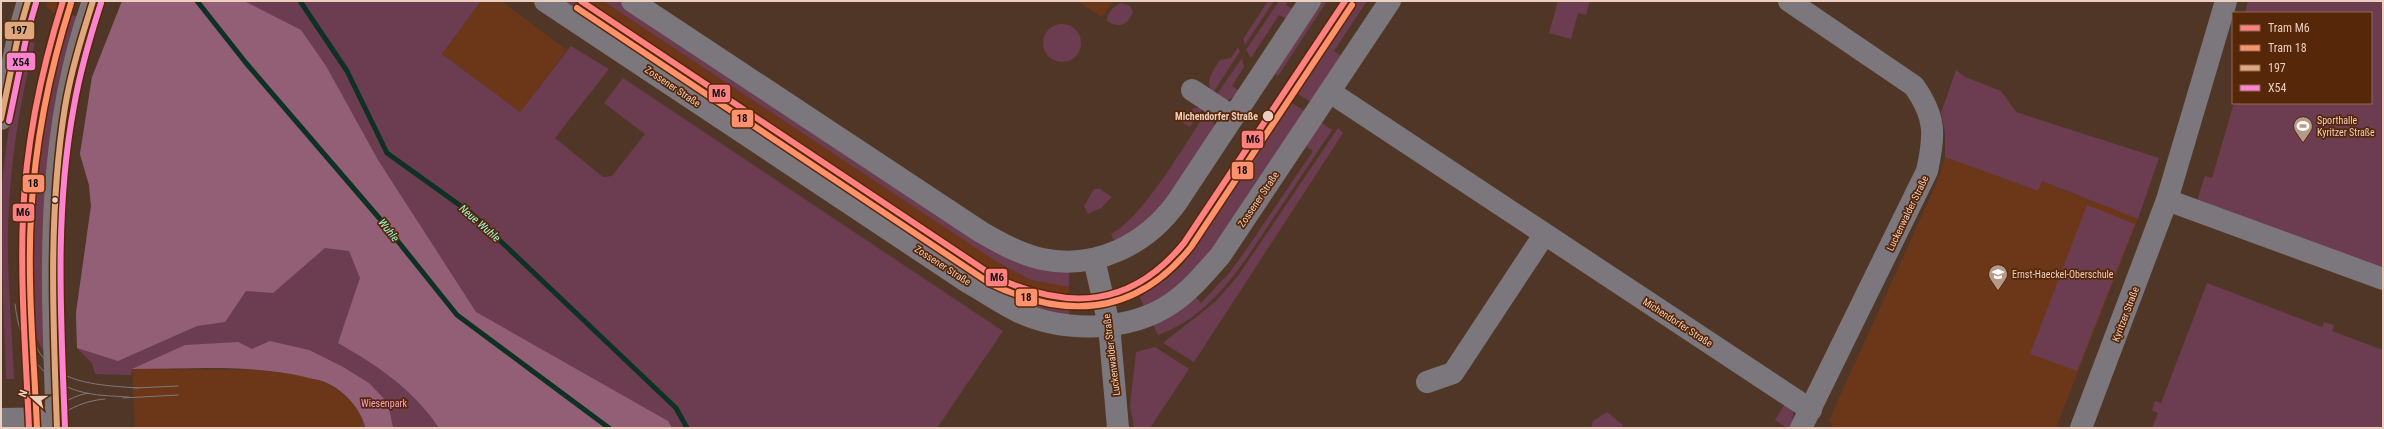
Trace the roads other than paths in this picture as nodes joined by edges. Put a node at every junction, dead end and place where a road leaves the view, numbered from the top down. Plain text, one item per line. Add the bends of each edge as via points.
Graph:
1 (28, 1) edge
2 (92, 1) edge
3 (545, 1) edge
4 (632, 1) edge
5 (1310, 1) edge
6 (1390, 1) edge
7 (1789, 1) edge
8 (2226, 1) edge
9 (1192, 90) dead end
10 (1330, 92) junction
11 (1233, 117) junction
12 (1, 119) edge
13 (2168, 200) junction
14 (1544, 235) junction
15 (1094, 259) junction
16 (2383, 279) edge
17 (1109, 325) junction
18 (1427, 382) dead end
19 (1, 419) edge
20 (1806, 419) edge
21 (57, 423) edge
22 (1118, 428) edge
23 (2081, 428) edge

1 - 12 main road
2 - 21 main road via 79,39 65,105 56,169 53,287
3 - 17 street, Zossener Straße via 962,278 1019,312 1062,325
4 - 15 street via 981,232 1011,248 1040,258 1070,262
5 - 11 street
6 - 10 street, Zossener Straße
7 - 20 street, Luckenwalder Straße via 1914,86 1924,100 1931,117 1934,141 1927,171
8 - 13 street, Kyritzer Straße
9 - 11 street
10 - 14 street, Michendorfer Straße
10 - 17 street, Zossener Straße via 1220,256 1197,282 1171,303 1138,318
11 - 15 street via 1162,221 1148,234 1122,249
13 - 16 street
13 - 23 street, Kyritzer Straße
14 - 18 street via 1453,373
14 - 20 street, Michendorfer Straße
15 - 17 street, Luckenwalder Straße
17 - 22 street, Luckenwalder Straße
19 - 21 street

